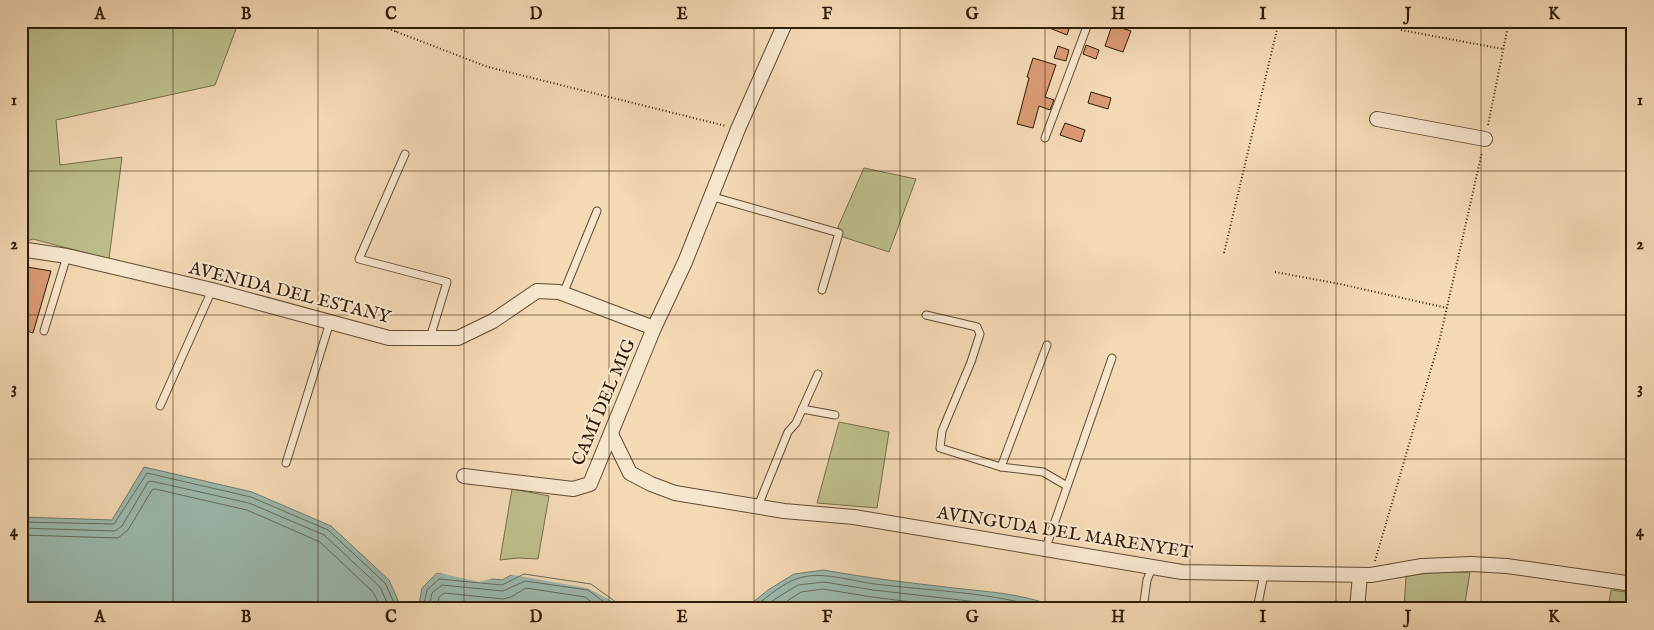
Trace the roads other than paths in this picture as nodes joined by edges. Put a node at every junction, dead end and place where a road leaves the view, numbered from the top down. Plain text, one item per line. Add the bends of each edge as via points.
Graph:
1 (786, 21) edge
2 (1089, 21) edge
3 (1377, 118) dead end
4 (1045, 138) dead end
5 (1485, 139) road end
6 (405, 154) dead end
7 (710, 196) junction
8 (597, 212) dead end
9 (21, 252) edge
10 (67, 256) junction
11 (212, 290) junction
12 (822, 290) dead end
13 (562, 294) junction
14 (926, 315) dead end
15 (330, 322) junction
16 (654, 328) junction
17 (44, 331) dead end
18 (430, 338) junction
19 (1047, 345) dead end
20 (1112, 358) dead end
21 (818, 374) dead end
22 (160, 406) dead end
23 (802, 410) junction
24 (835, 415) dead end
25 (611, 434) junction
26 (286, 463) dead end
27 (1001, 466) junction
28 (464, 476) dead end
29 (1067, 486) junction
30 (758, 506) junction
31 (1045, 550) junction
32 (1152, 568) junction
33 (1264, 574) junction
34 (1366, 575) junction
35 (1633, 584) edge
36 (1142, 609) edge
37 (1257, 609) edge
38 (1357, 609) edge

1 - 7 street, CAMÍ DEL MIG
2 - 4 lane
3 - 5 street
6 - 18 lane via 359,259 447,282
7 - 12 lane via 839,233
7 - 16 street, CAMÍ DEL MIG via 685,262
8 - 13 lane
9 - 10 street, AVENIDA DEL ESTANY via 27,250
10 - 11 street, AVENIDA DEL ESTANY
10 - 17 lane
11 - 15 street, AVENIDA DEL ESTANY
11 - 22 lane
13 - 16 street, AVENIDA DEL ESTANY
13 - 18 street, AVENIDA DEL ESTANY via 537,291 494,321 458,338
14 - 27 lane via 977,327 980,334 942,431 940,448
15 - 18 street, AVENIDA DEL ESTANY via 389,338
15 - 26 lane
16 - 25 street, CAMÍ DEL MIG
19 - 27 lane
20 - 29 lane
21 - 23 lane
23 - 24 lane
23 - 30 lane via 788,432
25 - 28 street, CAMÍ DEL MIG via 590,484 573,489
25 - 30 street, AVINGUDA DEL MARENYET via 630,473 651,484 675,493
27 - 29 lane via 1043,472
29 - 31 lane
30 - 31 street, AVINGUDA DEL MARENYET via 854,517
31 - 32 street, AVINGUDA DEL MARENYET
32 - 33 street, AVINGUDA DEL MARENYET
32 - 36 lane
33 - 34 street, AVINGUDA DEL MARENYET
33 - 37 lane
34 - 35 street, AVINGUDA DEL MARENYET via 1422,566 1472,564
34 - 38 street

